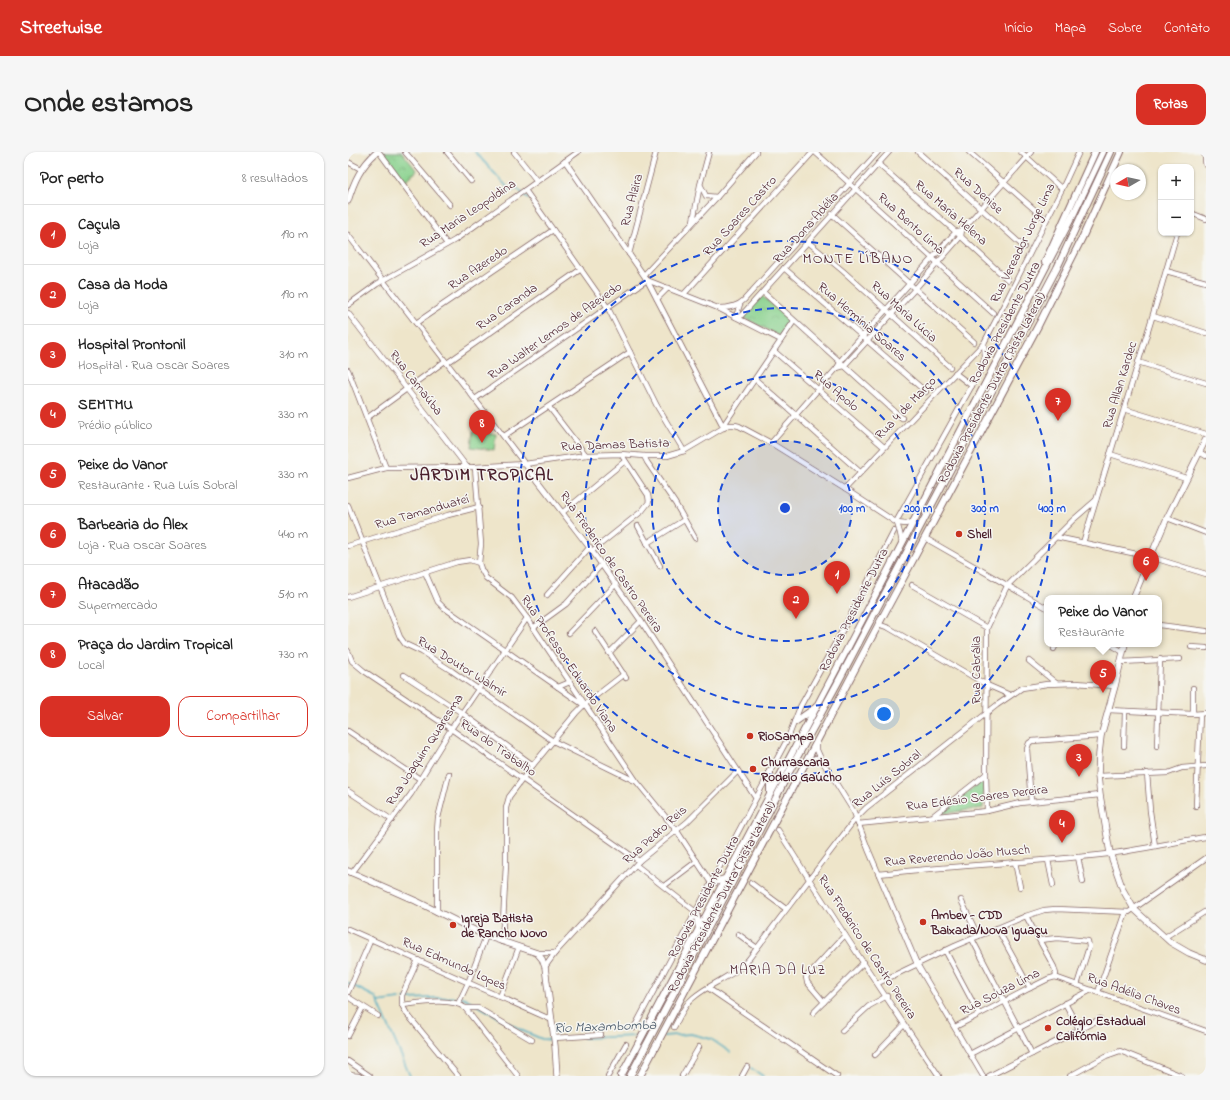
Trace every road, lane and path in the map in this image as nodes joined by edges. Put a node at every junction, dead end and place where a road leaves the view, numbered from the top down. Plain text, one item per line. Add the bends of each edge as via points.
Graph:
1 (378, 152) edge
2 (405, 152) edge
3 (447, 152) edge
4 (514, 152) edge
5 (578, 152) edge
6 (656, 152) edge
7 (709, 152) edge
8 (756, 152) edge
9 (814, 152) edge
10 (878, 152) edge
11 (889, 152) edge
12 (918, 152) edge
13 (969, 152) edge
14 (1021, 152) edge
15 (1031, 152) edge
16 (1079, 152) edge
17 (1090, 152) edge
18 (1095, 152) edge
19 (1103, 152) edge
20 (1111, 152) edge
21 (1121, 152) edge
22 (1204, 152) edge
23 (1026, 157) junction
24 (565, 161) junction
25 (348, 162) edge
26 (878, 164) junction
27 (1206, 164) edge
28 (1088, 167) junction
29 (361, 169) junction
30 (472, 181) dead end
31 (537, 181) junction
32 (1004, 183) junction
33 (849, 184) junction
34 (700, 185) junction
35 (855, 189) junction
36 (1062, 189) junction
37 (523, 191) junction
38 (717, 197) junction
39 (348, 201) edge
40 (450, 205) dead end
41 (981, 208) junction
42 (832, 214) junction
43 (1194, 214) edge
44 (1043, 217) dead end
45 (1206, 219) edge
46 (692, 223) junction
47 (553, 230) junction
48 (962, 230) junction
49 (956, 232) junction
50 (348, 235) edge
51 (961, 236) junction
52 (1176, 236) edge
53 (808, 242) junction
54 (447, 244) junction
55 (1024, 247) dead end
56 (629, 254) junction
57 (933, 258) junction
58 (937, 262) junction
59 (784, 268) junction
60 (580, 269) junction
61 (1166, 271) junction
62 (644, 275) junction
63 (383, 280) junction
64 (647, 280) junction
65 (1008, 280) dead end
66 (1206, 282) edge
67 (909, 284) junction
68 (668, 288) junction
69 (915, 289) junction
70 (763, 292) junction
71 (684, 294) junction
72 (657, 299) junction
73 (1029, 301) junction
74 (740, 304) junction
75 (348, 305) edge
76 (608, 308) junction
77 (718, 308) junction
78 (885, 310) junction
79 (348, 313) edge
80 (993, 313) dead end
81 (891, 315) junction
82 (1152, 316) junction
83 (737, 318) junction
84 (794, 321) junction
85 (416, 323) junction
86 (1206, 333) edge
87 (862, 336) junction
88 (781, 340) junction
89 (867, 341) junction
90 (974, 342) dead end
91 (984, 343) junction
92 (774, 351) junction
93 (630, 352) junction
94 (446, 362) junction
95 (839, 362) junction
96 (1138, 362) junction
97 (844, 366) junction
98 (950, 367) dead end
99 (837, 368) junction
100 (348, 370) edge
101 (955, 373) junction
102 (755, 379) junction
103 (1206, 383) edge
104 (972, 386) junction
105 (407, 389) junction
106 (818, 389) junction
107 (926, 392) dead end
108 (475, 399) junction
109 (548, 407) junction
110 (1124, 409) junction
111 (795, 416) junction
112 (367, 418) junction
113 (902, 418) dead end
114 (724, 427) junction
115 (1206, 434) edge
116 (504, 436) junction
117 (1206, 440) edge
118 (771, 443) junction
119 (884, 447) junction
120 (684, 451) junction
121 (1199, 452) junction
122 (621, 454) junction
123 (1110, 454) junction
124 (586, 455) junction
125 (644, 456) junction
126 (1206, 456) edge
127 (625, 461) junction
128 (525, 464) junction
129 (467, 467) junction
130 (475, 467) junction
131 (386, 468) junction
132 (860, 472) junction
133 (348, 478) edge
134 (1186, 478) junction
135 (845, 489) junction
136 (1096, 500) junction
137 (348, 505) edge
138 (479, 507) junction
139 (563, 512) junction
140 (1167, 518) junction
141 (684, 520) junction
142 (914, 521) junction
143 (897, 523) junction
144 (638, 526) dead end
145 (894, 530) dead end
146 (1206, 533) edge
147 (1056, 537) junction
148 (695, 538) dead end
149 (925, 538) junction
150 (362, 542) junction
151 (902, 543) junction
152 (1082, 543) junction
153 (647, 544) junction
154 (348, 546) edge
155 (591, 549) junction
156 (1151, 557) junction
157 (479, 563) junction
158 (602, 564) junction
159 (660, 566) dead end
160 (425, 572) junction
161 (1206, 574) edge
162 (616, 584) junction
163 (912, 585) dead end
164 (1007, 586) junction
165 (380, 587) junction
166 (547, 595) dead end
167 (1135, 595) edge
168 (348, 597) edge
169 (1044, 606) edge
170 (527, 618) junction
171 (641, 621) junction
172 (878, 624) junction
173 (1162, 625) edge
174 (534, 628) junction
175 (987, 628) junction
176 (595, 631) dead end
177 (1206, 631) edge
178 (569, 633) dead end
179 (1115, 647) edge
180 (1124, 647) edge
181 (1191, 647) dead end
182 (1206, 648) edge
183 (506, 650) junction
184 (348, 651) edge
185 (1123, 652) junction
186 (609, 653) junction
187 (1160, 659) junction
188 (1180, 659) dead end
189 (1029, 661) dead end
190 (1121, 662) junction
191 (404, 674) dead end
192 (570, 682) junction
193 (1056, 683) junction
194 (987, 685) junction
195 (1115, 686) junction
196 (558, 687) junction
197 (1194, 688) dead end
198 (478, 689) junction
199 (1010, 695) junction
200 (584, 705) junction
201 (816, 707) junction
202 (1108, 710) junction
203 (1125, 711) junction
204 (1159, 712) junction
205 (462, 713) junction
206 (1206, 713) edge
207 (987, 714) junction
208 (1193, 714) junction
209 (1200, 714) junction
210 (795, 722) junction
211 (451, 729) junction
212 (348, 730) edge
213 (1101, 736) junction
214 (818, 740) junction
215 (553, 741) junction
216 (1124, 746) dead end
217 (1157, 746) dead end
218 (821, 759) junction
219 (533, 765) junction
220 (1206, 766) edge
221 (1198, 768) junction
222 (802, 769) junction
223 (738, 771) junction
224 (770, 771) junction
225 (1147, 773) junction
226 (449, 774) dead end
227 (986, 774) junction
228 (1098, 776) junction
229 (420, 779) junction
230 (522, 779) junction
231 (637, 782) junction
232 (348, 791) edge
233 (770, 795) junction
234 (1100, 795) junction
235 (755, 797) junction
236 (1031, 802) junction
237 (1196, 806) dead end
238 (987, 811) junction
239 (934, 815) junction
240 (392, 820) junction
241 (857, 821) junction
242 (778, 830) dead end
243 (677, 831) junction
244 (1206, 836) edge
245 (1154, 846) junction
246 (1110, 854) junction
247 (1078, 857) junction
248 (1206, 858) edge
249 (1048, 860) junction
250 (697, 861) junction
251 (1015, 862) junction
252 (637, 863) junction
253 (350, 872) edge
254 (878, 874) junction
255 (725, 879) junction
256 (809, 880) junction
257 (1083, 882) dead end
258 (710, 883) junction
259 (751, 883) dead end
260 (1052, 885) dead end
261 (664, 886) junction
262 (1020, 887) dead end
263 (961, 900) dead end
264 (786, 909) junction
265 (1134, 909) junction
266 (1206, 911) edge
267 (437, 912) junction
268 (696, 912) junction
269 (1126, 912) junction
270 (1026, 916) junction
271 (997, 928) junction
272 (348, 929) edge
273 (699, 929) junction
274 (738, 934) dead end
275 (845, 935) junction
276 (486, 936) junction
277 (978, 936) junction
278 (1165, 937) junction
279 (972, 939) junction
280 (371, 940) junction
281 (1040, 940) junction
282 (502, 942) junction
283 (520, 947) junction
284 (757, 948) junction
285 (945, 950) junction
286 (537, 953) junction
287 (555, 953) junction
288 (418, 960) junction
289 (1206, 960) edge
290 (864, 962) junction
291 (917, 964) junction
292 (545, 967) junction
293 (1055, 977) junction
294 (468, 983) junction
295 (878, 983) junction
296 (1077, 985) junction
297 (708, 988) junction
298 (1030, 988) junction
299 (1091, 990) junction
300 (348, 991) edge
301 (1098, 992) junction
302 (887, 996) junction
303 (348, 997) edge
304 (500, 997) junction
305 (460, 999) junction
306 (1004, 1001) junction
307 (824, 1002) junction
308 (1065, 1003) junction
309 (402, 1004) junction
310 (363, 1007) junction
311 (465, 1008) junction
312 (813, 1013) dead end
313 (979, 1014) junction
314 (378, 1016) dead end
315 (1100, 1019) dead end
316 (552, 1020) junction
317 (904, 1025) junction
318 (674, 1027) dead end
319 (955, 1027) junction
320 (634, 1028) dead end
321 (1018, 1028) junction
322 (1079, 1029) junction
323 (842, 1031) dead end
324 (1206, 1031) edge
325 (602, 1035) dead end
326 (348, 1036) edge
327 (554, 1038) junction
328 (532, 1040) dead end
329 (626, 1044) dead end
330 (699, 1047) dead end
331 (970, 1054) junction
332 (1032, 1054) junction
333 (875, 1055) dead end
334 (348, 1061) edge
335 (747, 1067) dead end
336 (1168, 1074) edge
337 (348, 1075) edge
338 (359, 1076) edge
339 (370, 1076) edge
340 (458, 1076) edge
341 (518, 1076) edge
342 (557, 1076) edge
343 (607, 1076) edge
344 (621, 1076) edge
345 (630, 1076) edge
346 (640, 1076) edge
347 (682, 1076) edge
348 (742, 1076) edge
349 (837, 1076) edge
350 (939, 1076) edge
351 (982, 1076) edge
352 (989, 1076) edge
353 (1070, 1076) edge
354 (1182, 1076) edge

1 - 29 main road
1 - 54 street
2 - 40 street
3 - 30 street
4 - 31 street
5 - 24 street, Rua Maria Leopoldina
6 - 56 street, Rua Alzira
7 - 34 street
8 - 38 street
9 - 33 street, Rua Bento Lima
9 - 71 street, Rua Soares Castro
10 - 33 street, Rua Dona Adélia
11 - 26 street, Rua Dona Adélia
12 - 41 street, Rua Denise
13 - 32 street
14 - 23 street
15 - 23 street
16 - 36 street, Rua Vereador Jorge Lima
17 - 28 highway
18 - 28 highway, Rodovia Presidente Dutra (Pista Lateral)
19 - 73 highway, Rodovia Presidente Dutra
20 - 345 highway, Rodovia Presidente Dutra via 1057,268
21 - 149 highway, Rodovia Presidente Dutra (Pista Lateral) via 1083,236 1040,321
22 - 27 main road
23 - 32 street
23 - 36 street
24 - 31 street, Rua Maria Leopoldina
24 - 56 street
25 - 29 street
26 - 35 street, Rua Dona Adélia
26 - 49 street, Rua Maria Helena
28 - 73 highway, Rodovia Presidente Dutra (Pista Lateral)
29 - 39 main road
31 - 37 street, Rua Maria Leopoldina
32 - 41 street
32 - 44 street
33 - 35 street, Rua Bento Lima
33 - 74 street, Rua Dona Adélia
34 - 38 street via 706,196
34 - 46 street
35 - 42 street, Rua Dona Adélia
35 - 57 street, Rua Bento Lima
36 - 91 street, Rua Vereador Jorge Lima
37 - 47 street
37 - 54 street, Rua Maria Leopoldina
38 - 46 street
41 - 48 street
41 - 55 street, Rua Denise
42 - 53 street, Rua Dona Adélia
42 - 67 street
43 - 45 street
46 - 62 street
47 - 60 street
47 - 85 street, Rua Azeredo
48 - 49 street
48 - 51 street
49 - 51 street, Rua Maria Helena
49 - 57 street
50 - 63 street, Rua Frederico de Castro Pereira
51 - 58 street
51 - 65 street, Rua Maria Helena
52 - 61 street, Rua Allan Kardec
53 - 59 street, Rua Dona Adélia
53 - 78 street, Rua Maria Lúcia
54 - 63 street, Rua Maria Leopoldina
56 - 62 street
57 - 58 street, Rua Bento Lima
57 - 67 street
58 - 69 street
58 - 80 street, Rua Bento Lima
59 - 70 street, Rua Dona Adélia
59 - 87 street, Rua Hermínia Soares
60 - 76 street
60 - 94 street, Rua Caranda
61 - 66 street
61 - 82 street, Rua Allan Kardec
62 - 64 street
63 - 75 street, Rua Maria Leopoldina
63 - 85 street, Rua Frederico de Castro Pereira
64 - 68 street
64 - 72 street
64 - 76 street, Rua Walter Lemos de Azevedo
67 - 69 street
67 - 78 street
68 - 71 street
68 - 72 street
69 - 81 street
69 - 90 street
70 - 83 street, Rua Dona Adélia
70 - 84 street
71 - 77 street
72 - 114 street
73 - 142 highway, Rodovia Presidente Dutra
74 - 77 street
74 - 83 street, Rua Dona Adélia
76 - 93 street
76 - 108 street, Rua Walter Lemos de Azevedo
77 - 83 street
78 - 81 street, Rua Maria Lúcia
78 - 87 street
79 - 105 street, Rua Carnaúba
81 - 89 street
81 - 98 street, Rua Maria Lúcia
82 - 86 street
82 - 96 street, Rua Allan Kardec
83 - 88 street
84 - 88 street
84 - 95 street
85 - 94 street, Rua Frederico de Castro Pereira
87 - 89 street, Rua Hermínia Soares
87 - 95 street
88 - 92 street
89 - 97 street
89 - 107 street, Rua Hermínia Soares
91 - 101 street, Rua 4 de Março
91 - 104 street via 985,359
92 - 102 street
92 - 106 street, Rua Apolo
93 - 109 street
93 - 120 street via 657,406
94 - 105 street, Rua Caranda
94 - 108 street, Rua Frederico de Castro Pereira
95 - 97 street
95 - 99 street
96 - 103 street
96 - 110 street, Rua Allan Kardec
97 - 99 street
97 - 113 street
99 - 106 street
100 - 112 street
101 - 104 street
101 - 119 street, Rua 4 de Março
102 - 111 street
102 - 114 street
104 - 143 street
105 - 112 street, Rua Caranda
105 - 129 street, Rua Carnaúba
106 - 111 street
106 - 119 street, Rua Apolo
108 - 116 street, Rua Frederico de Castro Pereira
109 - 116 street
109 - 124 street
110 - 115 street
110 - 123 street, Rua Allan Kardec
111 - 118 street
111 - 132 street
112 - 131 street
114 - 118 street, Rua Damas Batista via 735,424
114 - 120 street, Rua Damas Batista
116 - 128 street, Rua Frederico de Castro Pereira
117 - 121 main road
118 - 135 street, Rua Damas Batista
119 - 132 street, Rua 4 de Março
120 - 125 street, Rua Damas Batista via 667,456
121 - 126 street
121 - 134 main road
122 - 124 street, Rua Damas Batista
122 - 125 street, Rua Damas Batista
122 - 127 street
123 - 134 street
123 - 136 street, Rua Allan Kardec
124 - 128 street, Rua Damas Batista
125 - 141 street
127 - 139 street
127 - 155 street via 648,495 649,502 642,511
128 - 130 street, Rua Damas Batista
128 - 139 street, Rua Frederico de Castro Pereira
129 - 130 street, Rua Damas Batista
129 - 131 street, Rua Damas Batista
130 - 138 street
131 - 133 street, Rua Damas Batista
132 - 135 street, Rua 4 de Março
134 - 140 main road
135 - 143 street, Rua Damas Batista
136 - 147 street, Rua Cabrália
136 - 152 street, Rua Allan Kardec
137 - 150 street, Rua Doutor Walmir
138 - 150 street, Rua Tamanduateí
138 - 157 street
139 - 155 street, Rua Frederico de Castro Pereira
140 - 146 street
140 - 156 main road
141 - 148 street
141 - 153 street
142 - 143 street via 906,524
142 - 151 highway, Rodovia Presidente Dutra
143 - 151 street
144 - 153 street
145 - 210 street via 800,707
147 - 152 street
147 - 164 street, Rua Cabrália
149 - 164 street
149 - 172 highway, Rodovia Presidente Dutra (Pista Lateral)
150 - 154 street, Rua Tamanduateí
150 - 165 street, Rua Doutor Walmir
151 - 201 highway, Rodovia Presidente Dutra
152 - 156 street
153 - 159 street
155 - 158 street, Rua Frederico de Castro Pereira
155 - 166 street
156 - 161 street
156 - 167 main road
157 - 160 street via 470,560 457,562
157 - 170 street, Rua Professor Eduardo Viana via 483,574 512,598
158 - 162 street, Rua Frederico de Castro Pereira
158 - 174 street via 566,604
160 - 165 street
160 - 183 street via 440,605
162 - 171 street, Rua Frederico de Castro Pereira
162 - 178 street
163 - 175 street
164 - 169 street
164 - 175 street, Rua Cabrália
165 - 168 street
165 - 198 street, Rua Doutor Walmir via 402,641
170 - 174 street, Rua Professor Eduardo Viana
170 - 183 street, Rua Joaquim Quaresma
171 - 186 street
171 - 223 street, Rua Frederico de Castro Pereira
172 - 194 street via 890,628
172 - 214 highway, Rodovia Presidente Dutra (Pista Lateral)
173 - 177 street
174 - 192 street, Rua Professor Eduardo Viana
175 - 194 street, Rua Cabrália
176 - 186 street
179 - 185 street
180 - 185 main road
181 - 182 street
183 - 196 street
183 - 198 street, Rua Joaquim Quaresma
184 - 211 street, Rua do Trabalho via 352,661 364,671
185 - 190 main road
186 - 200 street via 625,676
187 - 188 street
187 - 190 street
187 - 204 street
189 - 193 street
190 - 195 main road
191 - 205 street
192 - 196 street
192 - 200 street, Rua Professor Eduardo Viana
193 - 195 street, Rua Luís Sobral
193 - 199 street, Rua Luís Sobral via 1022,688
194 - 199 street
194 - 207 street, Rua Cabrália
195 - 202 main road
196 - 200 street
197 - 208 street
198 - 205 street, Rua Joaquim Quaresma
198 - 215 street, Rua Doutor Walmir
199 - 207 street, Rua Luís Sobral
200 - 215 street
200 - 231 street, Rua Professor Eduardo Viana
201 - 210 highway
201 - 233 highway, Rodovia Presidente Dutra
202 - 203 street
202 - 213 main road
203 - 204 street
203 - 216 street
204 - 208 street
204 - 217 street
205 - 211 street, Rua Joaquim Quaresma
205 - 219 street
206 - 209 street
207 - 227 street, Rua Cabrália
207 - 241 street, Rua Luís Sobral via 866,808
208 - 209 street
209 - 221 street
210 - 224 street
211 - 229 street, Rua Joaquim Quaresma
211 - 230 street, Rua do Trabalho
212 - 229 street
213 - 228 main road
213 - 236 street via 1030,742 1028,749
214 - 218 street via 817,750
214 - 222 highway, Rodovia Presidente Dutra (Pista Lateral)
215 - 219 street
215 - 231 street, Rua Doutor Walmir
218 - 222 street via 812,759
218 - 241 street via 853,809
219 - 230 street
220 - 221 street
221 - 225 street via 1182,768 1170,773
221 - 237 street
222 - 346 highway, Rodovia Presidente Dutra (Pista Lateral)
223 - 235 street, Rua Frederico de Castro Pereira
223 - 243 street, Rua Pedro Reis
224 - 233 highway
224 - 235 street
225 - 228 street
225 - 245 street
226 - 267 street via 438,818
227 - 238 street, Rua Cabrália
227 - 239 street
228 - 234 main road
229 - 240 street, Rua Joaquim Quaresma
230 - 252 street, Rua do Trabalho
230 - 282 street via 506,802
231 - 243 street, Rua Professor Eduardo Viana
232 - 240 street
233 - 255 highway, Rodovia Presidente Dutra
234 - 236 street, Rua Edésio Soares Pereira
234 - 246 main road
235 - 258 street
236 - 238 street, Rua Edésio Soares Pereira
238 - 239 street, Rua Edésio Soares Pereira
239 - 241 street, Rua Edésio Soares Pereira
240 - 253 street, Rua Joaquim Quaresma
241 - 254 street
241 - 256 street, Rua Luís Sobral
242 - 256 street, Rua Frederico de Castro Pereira
243 - 250 street, Rua Professor Eduardo Viana
243 - 252 street, Rua Pedro Reis
244 - 245 street, Rua Reverendo João Musch
245 - 246 street, Rua Reverendo João Musch
246 - 247 street, Rua Reverendo João Musch
246 - 265 main road via 1123,890
247 - 249 street, Rua Reverendo João Musch
247 - 257 street
248 - 265 street
249 - 251 street, Rua Reverendo João Musch
249 - 260 street
250 - 258 street, Rua Professor Eduardo Viana
250 - 261 street
251 - 254 street, Rua Reverendo João Musch
251 - 262 street
252 - 261 street, Rua do Trabalho
252 - 287 street, Rua Pedro Reis
253 - 267 main road
254 - 291 street
255 - 258 highway
255 - 273 highway, Rodovia Presidente Dutra
256 - 264 street, Rua Luís Sobral
256 - 275 street, Rua Frederico de Castro Pereira
258 - 268 street
259 - 264 street
261 - 268 street, Rua do Trabalho
263 - 277 street
264 - 284 street, Rua Luís Sobral
265 - 269 street
265 - 278 main road
266 - 278 street
267 - 276 main road
268 - 273 highway
268 - 320 street
269 - 270 street via 1056,909
269 - 301 street
270 - 271 street
270 - 281 street
271 - 277 street
271 - 298 street
272 - 280 street, Rua Edmundo Lopes
273 - 344 highway, Rodovia Presidente Dutra
274 - 284 street
275 - 290 street, Rua Frederico de Castro Pereira
275 - 307 street via 806,977 807,982
276 - 282 main road
276 - 294 street
277 - 279 street
278 - 289 main road via 1179,948
279 - 285 street
279 - 306 street
280 - 288 street, Rua Edmundo Lopes
280 - 300 street
281 - 293 street via 1054,967
281 - 296 street via 1057,938 1088,941 1089,947
282 - 283 main road
283 - 286 main road
283 - 304 street
284 - 297 street, Rua Luís Sobral via 743,966
285 - 291 street
285 - 313 street
286 - 287 street
286 - 292 main road
287 - 292 street, Rua Pedro Reis
288 - 294 street, Rua Edmundo Lopes
288 - 309 street via 402,995
290 - 295 street, Rua Frederico de Castro Pereira
290 - 307 street
291 - 295 street
291 - 319 street
292 - 316 main road
293 - 296 street, Rua Adélia Chaves
293 - 298 street, Rua Souza Lima
294 - 304 street, Rua Edmundo Lopes
294 - 305 street
295 - 302 street, Rua Frederico de Castro Pereira
296 - 299 street, Rua Adélia Chaves
297 - 318 street, Rua Luís Sobral via 688,1002
297 - 349 street
298 - 306 street, Rua Souza Lima
299 - 301 street, Rua Adélia Chaves
299 - 308 street
301 - 324 street, Rua Adélia Chaves
302 - 317 street, Rua Frederico de Castro Pereira
302 - 323 street via 869,1006
303 - 310 street
304 - 316 street, Rua Edmundo Lopes
305 - 309 street
305 - 311 street
306 - 313 street, Rua Souza Lima
306 - 321 street
307 - 312 street
308 - 321 street
308 - 322 street
309 - 340 street via 407,1014
310 - 314 street
310 - 326 street
311 - 328 street via 478,1008
311 - 341 street
313 - 319 street, Rua Souza Lima
315 - 322 street
316 - 327 main road
317 - 333 street
317 - 350 street, Rua Frederico de Castro Pereira
319 - 331 street
321 - 331 street
321 - 332 street
322 - 332 street
325 - 327 street
327 - 342 main road
329 - 343 street
330 - 347 street
331 - 351 street
332 - 352 street
334 - 339 street
335 - 348 street
336 - 353 street via 1120,1051
336 - 354 street
337 - 338 street

